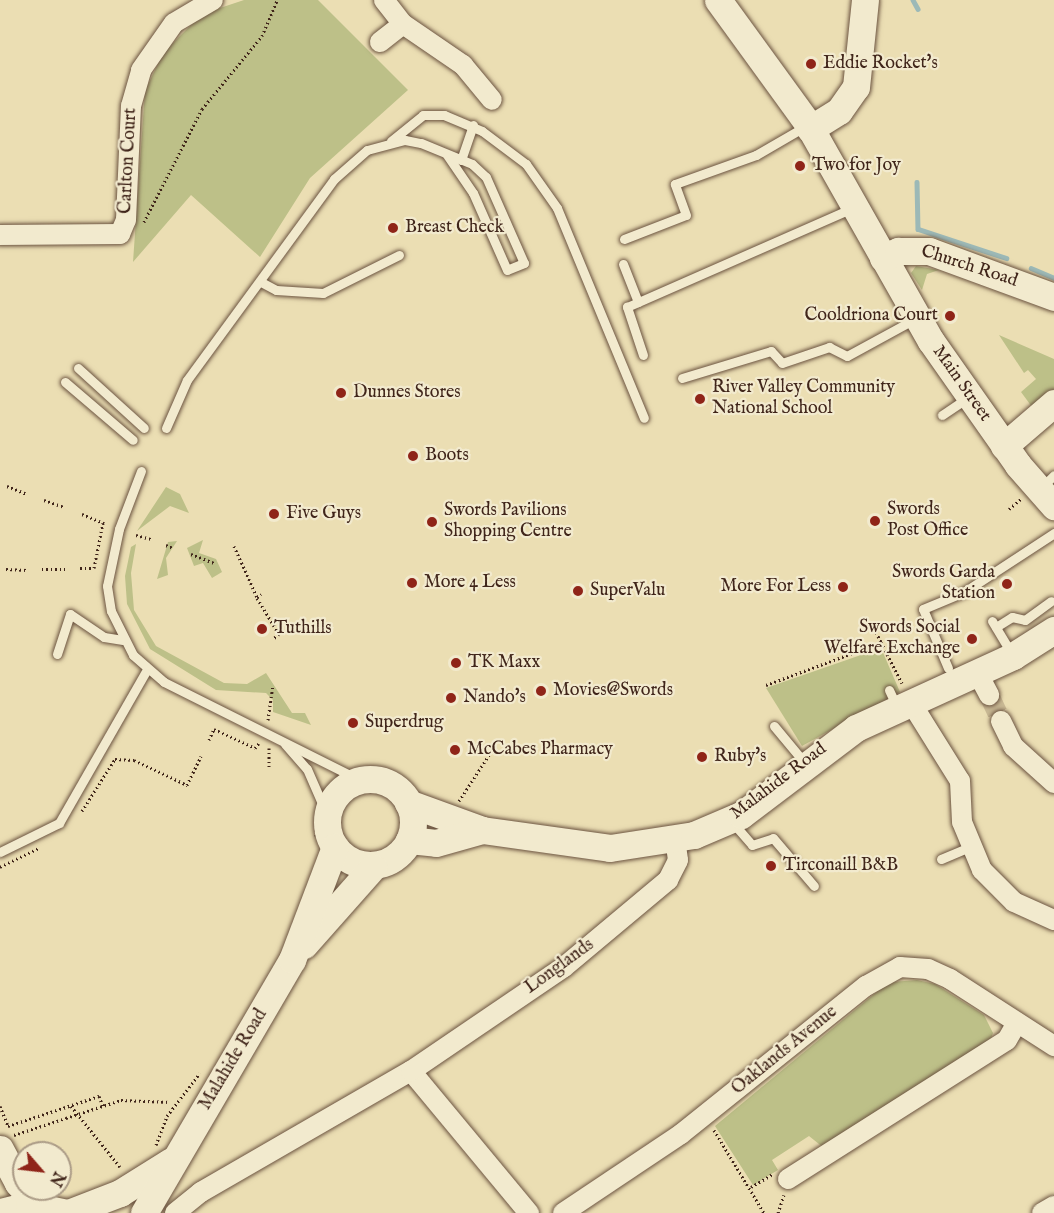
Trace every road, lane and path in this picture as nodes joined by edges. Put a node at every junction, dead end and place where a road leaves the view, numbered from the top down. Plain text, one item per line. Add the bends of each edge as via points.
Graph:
1 (213, 0) edge
2 (276, 0) edge
3 (384, 0) edge
4 (718, 0) edge
5 (865, 0) edge
6 (403, 24) junction
7 (380, 42) dead end
8 (492, 100) dead end
9 (473, 125) junction
10 (809, 126) junction
11 (391, 141) junction
12 (447, 155) junction
13 (461, 160) junction
14 (854, 207) junction
15 (122, 231) junction
16 (0, 235) edge
17 (624, 239) dead end
18 (399, 255) dead end
19 (883, 258) junction
20 (623, 264) dead end
21 (261, 282) junction
22 (1054, 297) edge
23 (638, 302) junction
24 (917, 317) junction
25 (643, 355) dead end
26 (78, 368) dead end
27 (682, 378) dead end
28 (66, 382) dead end
29 (969, 396) junction
30 (1054, 403) edge
31 (942, 415) dead end
32 (644, 418) dead end
33 (144, 428) dead end
34 (166, 428) dead end
35 (133, 440) dead end
36 (1004, 446) junction
37 (141, 471) dead end
38 (7, 486) dead end
39 (1049, 490) edge
40 (27, 494) dead end
41 (44, 500) dead end
42 (64, 507) dead end
43 (82, 514) dead end
44 (1054, 533) edge
45 (136, 535) dead end
46 (151, 539) dead end
47 (166, 545) dead end
48 (234, 546) dead end
49 (173, 548) dead end
50 (191, 554) dead end
51 (215, 563) dead end
52 (80, 568) dead end
53 (42, 569) dead end
54 (65, 569) dead end
55 (6, 570) dead end
56 (27, 570) dead end
57 (239, 572) dead end
58 (245, 573) junction
59 (1051, 601) dead end
60 (872, 624) dead end
61 (1054, 630) edge
62 (274, 638) dead end
63 (123, 640) junction
64 (881, 642) junction
65 (875, 645) junction
66 (876, 650) dead end
67 (57, 654) dead end
68 (1013, 656) junction
69 (948, 668) dead end
70 (146, 671) junction
71 (273, 684) dead end
72 (766, 685) dead end
73 (898, 700) junction
74 (268, 720) dead end
75 (1000, 721) tunnel mouth
76 (774, 726) dead end
77 (209, 740) dead end
78 (284, 742) junction
79 (269, 748) junction
80 (279, 753) dead end
81 (489, 755) dead end
82 (201, 756) dead end
83 (804, 762) junction
84 (269, 766) dead end
85 (161, 772) dead end
86 (360, 780) junction
87 (1054, 783) edge
88 (408, 803) junction
89 (321, 815) junction
90 (448, 817) junction
91 (730, 820) junction
92 (482, 830) junction
93 (675, 839) junction
94 (409, 840) junction
95 (326, 845) junction
96 (969, 847) junction
97 (0, 852) edge
98 (941, 860) dead end
99 (372, 867) junction
100 (814, 886) dead end
101 (1054, 920) edge
102 (292, 960) junction
103 (1017, 1023) junction
104 (1054, 1046) edge
105 (207, 1064) dead end
106 (411, 1071) junction
107 (176, 1104) junction
108 (70, 1106) junction
109 (103, 1106) junction
110 (0, 1107) edge
111 (705, 1116) junction
112 (6, 1142) edge
113 (161, 1157) junction
114 (126, 1177) dead end
115 (789, 1179) dead end
116 (39, 1206) junction
117 (1054, 1206) edge
118 (0, 1212) edge
119 (68, 1213) edge
120 (144, 1213) edge
121 (175, 1213) edge
122 (529, 1213) edge
123 (563, 1213) edge
124 (764, 1213) edge
125 (1042, 1213) edge

1 - 15 street, Carlton Court via 174,23 141,70 131,106
2 - 15 path via 262,36 202,109 144,221 132,232
3 - 6 street
4 - 10 main road, Main Street
5 - 10 main road via 856,87 839,111
6 - 7 street
6 - 8 street via 463,65
9 - 11 lane via 423,115
9 - 13 lane
9 - 32 lane via 526,164 557,208
10 - 14 main road, Main Street
10 - 17 lane via 756,155 675,184 686,214
11 - 12 lane via 421,143
11 - 21 lane via 367,150 334,179
12 - 13 lane
12 - 13 lane via 473,193 507,270 524,262 486,177
14 - 19 main road, Main Street
14 - 23 lane
15 - 16 street, Carlton Court via 114,237
18 - 21 lane via 323,293 276,290
19 - 22 main road, Church Road via 898,250 930,251
19 - 24 main road, Main Street
20 - 23 lane
21 - 34 lane via 179,391
23 - 25 lane via 627,307
24 - 27 lane via 847,356 829,347 782,363 771,351
24 - 29 main road, Main Street
26 - 33 lane
28 - 35 lane
29 - 31 lane
29 - 36 main road, Main Street
30 - 36 main road
36 - 39 main road, Main Street
37 - 63 lane via 109,568 111,611
38 - 40 path
41 - 42 path
43 - 52 path via 104,523 94,568
44 - 69 lane via 964,592 923,609
45 - 46 path
47 - 49 path
48 - 58 path
50 - 51 path
53 - 54 path
55 - 56 path
57 - 58 path
58 - 62 path via 279,634
59 - 68 lane via 1024,620 1012,617 994,624
60 - 64 path
61 - 68 main road, Malahide Road
63 - 67 lane via 104,637 70,614
63 - 70 lane
64 - 65 path
64 - 73 path
65 - 66 path
65 - 72 path
68 - 73 main road, Malahide Road via 983,684
70 - 78 lane
70 - 97 lane via 59,823
71 - 74 path
73 - 83 main road, Malahide Road
73 - 96 street via 960,781
75 - 87 street via 1013,746
76 - 83 lane
77 - 79 path via 214,729 255,748 258,743
78 - 86 lane
78 - 89 lane via 307,768
79 - 80 path
79 - 84 path
81 - 90 path
82 - 85 path via 187,785
83 - 91 main road, Malahide Road
86 - 88 main road via 391,785
86 - 89 main road via 336,796
88 - 90 main road, Malahide Road
88 - 94 main road
89 - 95 main road
89 - 95 path
90 - 92 main road, Malahide Road
91 - 93 main road, Malahide Road
91 - 100 lane via 752,845 773,838
92 - 93 main road, Malahide Road via 610,848
92 - 94 main road, Malahide Road via 436,843
93 - 106 street, Longlands via 676,869 629,915 564,967
94 - 99 main road via 393,858
95 - 99 main road
95 - 102 main road, Malahide Road
96 - 98 lane
96 - 101 street via 994,885
99 - 102 main road, Malahide Road
102 - 113 main road, Malahide Road
103 - 104 street, Oaklands Avenue
103 - 111 street, Oaklands Avenue via 950,979 928,969 900,967 866,986
103 - 115 street via 1007,1040
105 - 107 path
106 - 121 street, Longlands via 201,1192
106 - 122 street
107 - 109 path, bridge via 145,1098
107 - 113 path
108 - 109 path via 99,1096
108 - 110 path via 8,1126
108 - 114 path
109 - 112 path, bridge
111 - 123 street, Oaklands Avenue
111 - 124 path
112 - 116 main road via 18,1183
113 - 119 main road, Malahide Road via 120,1193
113 - 120 main road, Malahide Road
116 - 118 main road
116 - 119 main road
117 - 125 street

